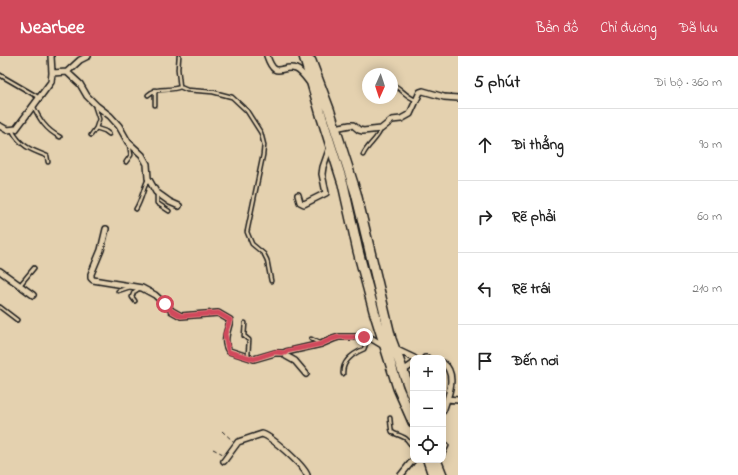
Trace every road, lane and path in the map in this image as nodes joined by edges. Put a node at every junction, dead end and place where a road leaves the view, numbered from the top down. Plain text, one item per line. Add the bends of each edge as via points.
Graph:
1 (51, 56) edge
2 (88, 56) edge
3 (179, 56) edge
4 (267, 56) edge
5 (304, 56) edge
6 (310, 56) edge
7 (67, 72) junction
8 (52, 73) junction
9 (0, 75) edge
10 (180, 87) junction
11 (314, 87) junction
12 (398, 87) edge
13 (155, 90) junction
14 (148, 95) dead end
15 (39, 98) junction
16 (458, 98) edge
17 (416, 100) junction
18 (93, 103) junction
19 (33, 105) junction
20 (155, 105) dead end
21 (0, 126) edge
22 (96, 128) junction
23 (335, 128) junction
24 (381, 128) junction
25 (12, 130) junction
26 (109, 134) dead end
27 (91, 135) dead end
28 (60, 137) dead end
29 (128, 142) junction
30 (331, 146) junction
31 (363, 155) dead end
32 (48, 162) dead end
33 (126, 162) dead end
34 (148, 178) junction
35 (157, 193) junction
36 (298, 195) dead end
37 (179, 206) dead end
38 (136, 209) dead end
39 (169, 211) dead end
40 (106, 229) dead end
41 (34, 268) dead end
42 (0, 271) edge
43 (271, 281) dead end
44 (20, 285) junction
45 (132, 286) junction
46 (140, 288) junction
47 (118, 291) dead end
48 (33, 295) dead end
49 (135, 301) dead end
50 (0, 307) edge
51 (17, 320) dead end
52 (245, 323) dead end
53 (369, 337) junction
54 (312, 339) dead end
55 (321, 344) junction
56 (385, 346) dead end
57 (394, 348) dead end
58 (285, 353) junction
59 (410, 356) edge
60 (251, 358) junction
61 (410, 366) edge
62 (446, 366) edge
63 (403, 371) dead end
64 (306, 374) dead end
65 (343, 374) dead end
66 (410, 391) edge
67 (447, 399) junction
68 (458, 400) edge
69 (446, 402) edge
70 (410, 415) edge
71 (390, 418) dead end
72 (222, 431) dead end
73 (236, 444) junction
74 (410, 444) edge
75 (213, 449) dead end
76 (225, 459) joint
77 (411, 463) edge
78 (429, 463) edge
79 (437, 463) edge
80 (307, 475) edge
81 (401, 475) edge
82 (433, 475) edge
83 (442, 475) edge

1 - 8 street
2 - 7 street
3 - 10 lane
4 - 11 street via 277,71 291,68 300,71
5 - 11 highway
6 - 23 highway
7 - 8 street
7 - 18 street via 80,84
8 - 15 street via 51,82
9 - 15 lane
10 - 13 lane
10 - 43 lane via 232,97 247,111 261,133 263,155 247,232 252,244 267,260
11 - 30 highway
12 - 17 lane
13 - 14 lane
13 - 20 lane
15 - 19 street
16 - 17 street via 423,91
17 - 24 street via 410,114 392,120
18 - 22 lane via 99,114
18 - 29 street via 119,126
19 - 25 street via 19,126
19 - 28 lane via 44,125
21 - 25 street
22 - 26 lane
22 - 27 lane
23 - 24 street via 353,125 363,131
23 - 66 highway via 358,199 391,339
24 - 31 lane
25 - 32 lane via 19,142 47,156
29 - 33 lane via 131,155
29 - 34 street via 145,159
30 - 36 street via 322,174 326,193 304,204 300,202
30 - 70 highway via 343,184 374,311 398,388
34 - 35 street
34 - 38 lane
35 - 37 street
35 - 39 lane via 157,203
40 - 45 street via 91,278
41 - 44 lane
42 - 44 street
44 - 48 street
45 - 46 street
45 - 47 lane
46 - 49 lane via 132,295
46 - 60 street via 155,295 181,316 222,314 230,320 225,334 229,352
50 - 51 lane
52 - 60 lane via 244,336 249,340 248,355
53 - 55 street via 339,337
53 - 56 street
53 - 65 lane via 364,349 356,352 345,363
54 - 55 lane
55 - 58 street
57 - 59 street
58 - 60 street via 275,352
58 - 64 street
61 - 63 street
62 - 67 street via 450,377
67 - 68 street
67 - 69 street
71 - 74 lane via 391,432 405,438
72 - 73 path
73 - 76 street
73 - 80 street via 264,434 281,447
75 - 76 path
77 - 81 street
78 - 82 highway
79 - 83 highway

